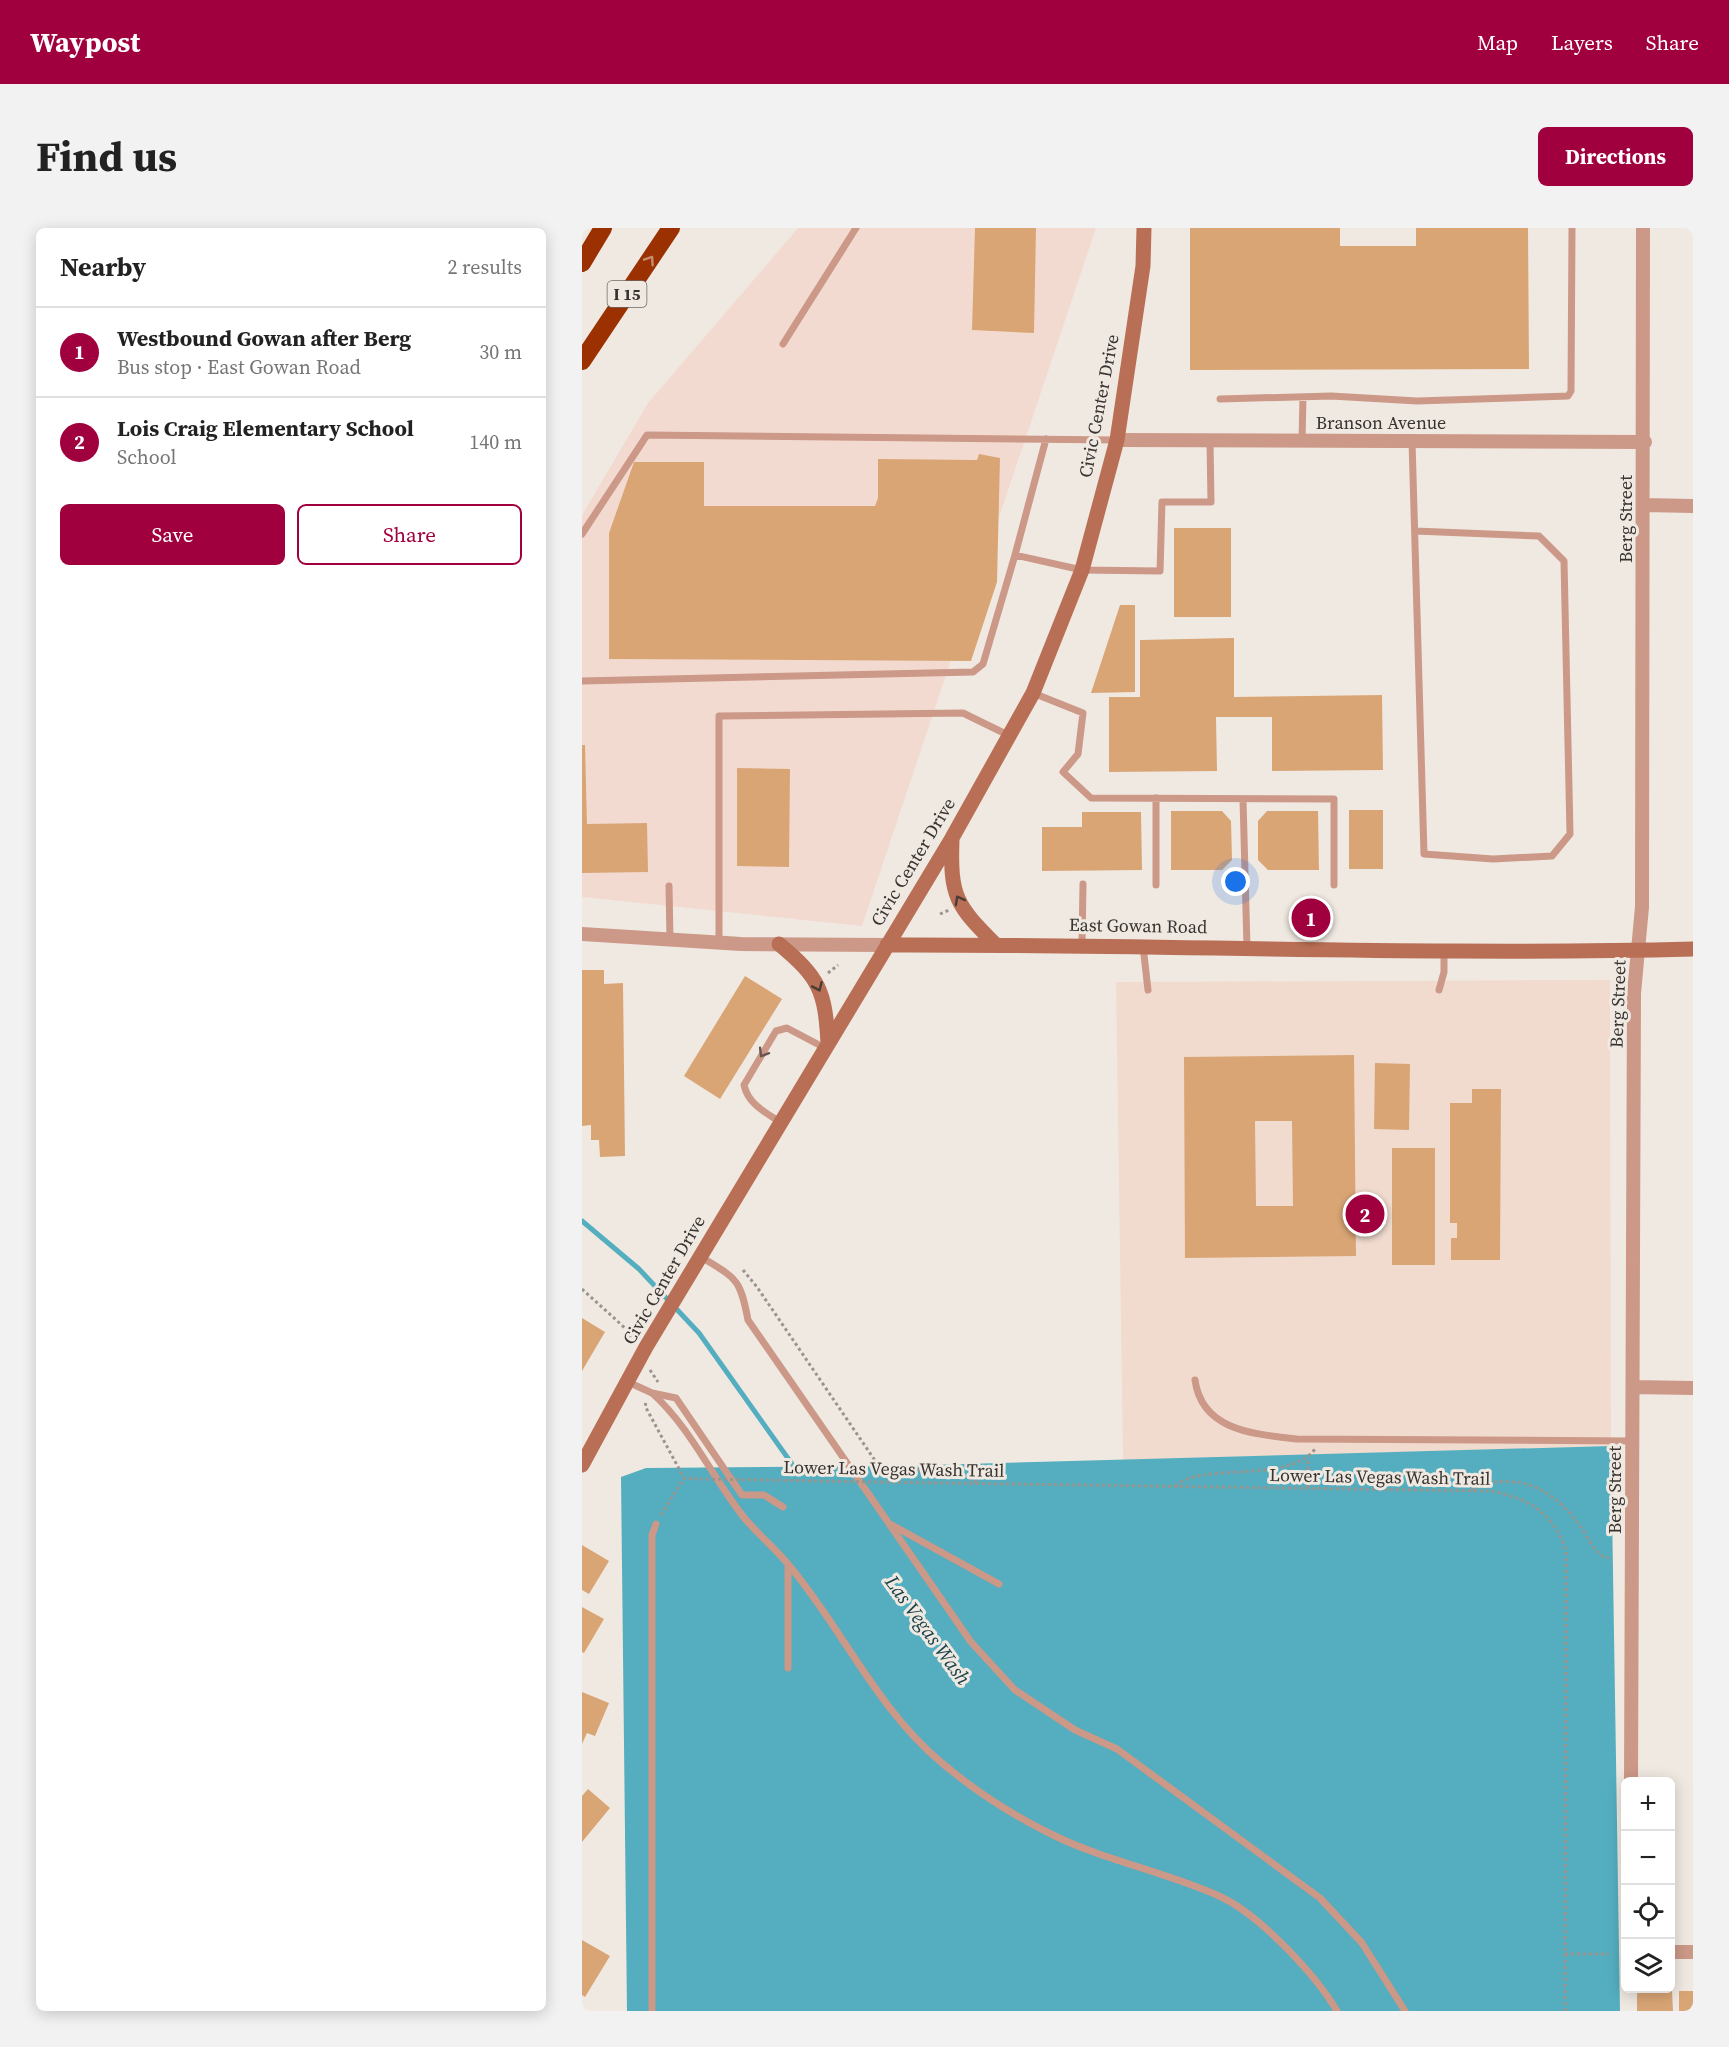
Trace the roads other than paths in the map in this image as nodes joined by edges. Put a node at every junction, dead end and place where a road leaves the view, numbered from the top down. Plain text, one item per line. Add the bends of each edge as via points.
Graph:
1 (603, 228) edge
2 (671, 228) edge
3 (856, 228) edge
4 (1144, 228) edge
5 (1572, 228) edge
6 (1643, 228) edge
7 (582, 263) edge
8 (783, 344) dead end
9 (582, 360) edge
10 (1303, 397) junction
11 (1220, 399) dead end
12 (1046, 439) junction
13 (1117, 440) junction
14 (1210, 441) junction
15 (1302, 441) junction
16 (1412, 441) junction
17 (1645, 442) junction
18 (1644, 505) junction
19 (1693, 506) edge
20 (1415, 531) junction
21 (582, 534) edge
22 (1015, 555) junction
23 (1082, 570) junction
24 (582, 681) edge
25 (1033, 693) junction
26 (1010, 735) junction
27 (1156, 798) junction
28 (1243, 799) junction
29 (952, 838) junction
30 (1083, 884) dead end
31 (669, 885) dead end
32 (1156, 885) dead end
33 (1334, 885) dead end
34 (582, 934) edge
35 (670, 939) junction
36 (719, 942) junction
37 (779, 944) junction
38 (1082, 944) junction
39 (887, 945) junction
40 (996, 945) junction
41 (1143, 946) junction
42 (1247, 947) junction
43 (1693, 949) edge
44 (1444, 950) junction
45 (1638, 951) junction
46 (1148, 990) dead end
47 (1439, 990) dead end
48 (827, 1046) junction
49 (780, 1122) junction
50 (699, 1257) junction
51 (1195, 1380) dead end
52 (628, 1382) junction
53 (1633, 1387) junction
54 (1693, 1388) edge
55 (652, 1393) junction
56 (1633, 1441) junction
57 (587, 1445) edge
58 (582, 1465) edge
59 (783, 1508) dead end
60 (888, 1523) junction
61 (656, 1524) road end
62 (788, 1564) junction
63 (999, 1584) dead end
64 (788, 1668) dead end
65 (1631, 1777) edge
66 (1675, 1952) edge
67 (1693, 1952) edge
68 (652, 2011) edge
69 (1337, 2011) edge
70 (1405, 2011) edge

1 - 7 highway
9 -> 2 highway, I 15
3 - 8 lane
4 - 13 street, Civic Center Drive via 1143,266
5 - 10 lane via 1568,396 1417,401
6 - 17 street, Berg Street
10 - 11 lane
10 - 15 lane
12 - 13 lane
12 - 21 lane via 647,435
12 - 22 lane
13 - 14 street, Branson Avenue
13 - 23 street, Civic Center Drive
14 - 15 street, Branson Avenue
14 - 23 lane via 1211,502 1161,502 1160,571
15 - 16 street, Branson Avenue
16 - 17 street, Branson Avenue
16 - 20 lane
17 - 18 street, Berg Street
18 - 19 street
18 - 45 street, Berg Street via 1642,907
20 - 20 lane via 1424,854 1493,859 1552,856 1570,834 1564,561 1539,536
22 - 23 lane
22 - 24 lane via 983,664 973,672
23 - 25 street, Civic Center Drive
25 - 26 street, Civic Center Drive
25 - 27 lane via 1083,713 1078,754 1063,772 1091,798
26 - 29 street, Civic Center Drive
26 - 36 lane via 963,712 719,716
27 - 28 lane
27 - 32 lane
28 - 33 lane via 1334,799
28 - 42 lane
29 - 39 street, Civic Center Drive
40 -> 29 street via 960,904 952,887
30 - 38 lane
31 - 35 lane
34 - 35 street, East Gowan Road
35 - 36 street, East Gowan Road
36 - 37 street, East Gowan Road
37 - 39 street, East Gowan Road
37 -> 48 street via 816,981 824,1003
38 - 40 street, East Gowan Road
38 - 41 street, East Gowan Road
39 - 40 street, East Gowan Road
39 - 48 street, Civic Center Drive
41 - 42 street, East Gowan Road
41 - 46 lane
42 - 44 street, East Gowan Road
43 - 45 street, East Gowan Road
44 - 45 street, East Gowan Road
44 - 47 lane
45 - 53 street, Berg Street via 1634,993
48 - 49 street, Civic Center Drive
48 -> 49 lane via 787,1028 776,1031 744,1085 746,1096
49 - 50 street, Civic Center Drive
50 - 52 street, Civic Center Drive
50 - 60 lane via 737,1280 748,1320
51 - 56 lane via 1197,1397 1216,1420 1253,1434 1322,1439
52 - 55 lane
52 - 57 street, Civic Center Drive
53 - 54 street
53 - 56 street, Berg Street
55 - 59 lane via 676,1398 742,1495 764,1495
55 - 62 lane via 671,1410 743,1516
56 - 65 street, Berg Street
57 - 58 street, Civic Center Drive
60 - 63 lane
60 - 70 lane via 971,1642 1015,1690 1075,1730 1117,1749 1320,1898 1362,1943
61 - 68 lane via 652,1534
62 - 64 lane
62 - 69 lane via 897,1719 941,1762 992,1800 1054,1836 1221,1897 1294,1956 1326,1992
66 - 67 street

